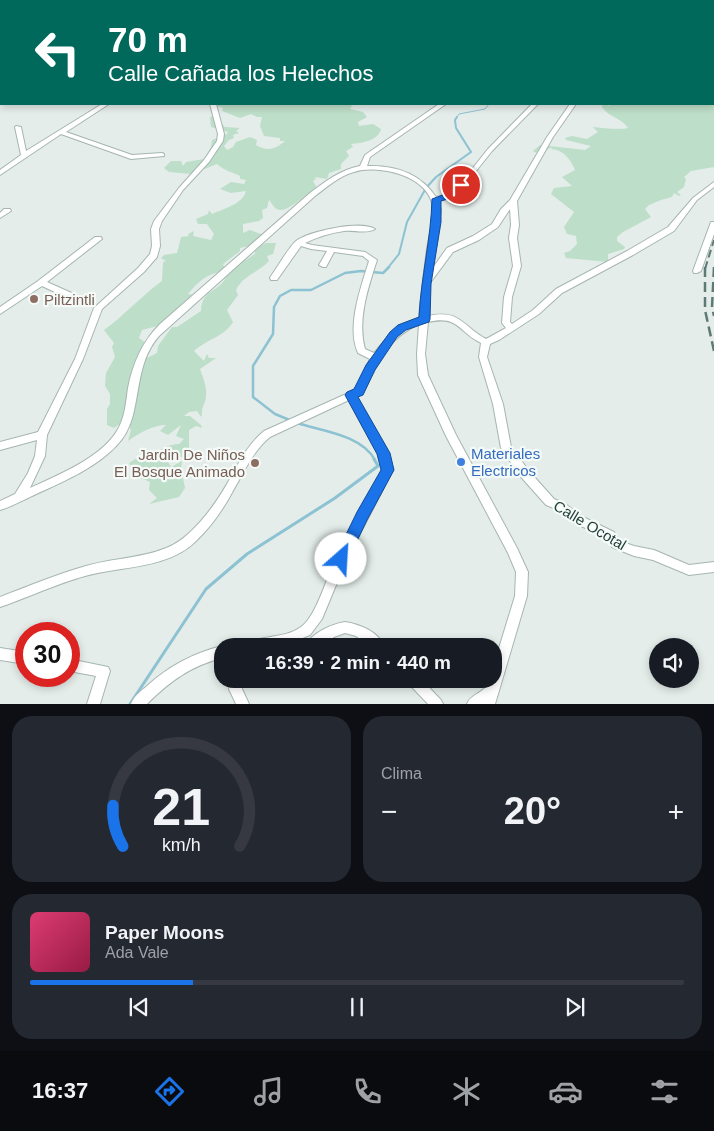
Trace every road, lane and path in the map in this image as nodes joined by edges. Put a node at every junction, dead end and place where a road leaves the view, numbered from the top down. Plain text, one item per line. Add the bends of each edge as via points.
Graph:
1 (104, 105) edge
2 (213, 105) edge
3 (442, 105) edge
4 (534, 105) edge
5 (572, 105) edge
6 (18, 127) dead end
7 (61, 132) junction
8 (162, 155) dead end
9 (24, 156) junction
10 (364, 168) junction
11 (0, 173) edge
12 (714, 184) edge
13 (436, 199) junction
14 (513, 201) junction
15 (7, 211) dead end
16 (0, 216) edge
17 (714, 224) edge
18 (371, 229) dead end
19 (98, 239) dead end
20 (299, 243) junction
21 (332, 248) junction
22 (323, 264) dead end
23 (697, 271) dead end
24 (369, 273) joint
25 (274, 278) dead end
26 (41, 283) junction
27 (426, 284) junction
28 (73, 297) dead end
29 (0, 311) edge
30 (425, 319) junction
31 (511, 328) junction
32 (486, 342) junction
33 (376, 358) junction
34 (351, 395) junction
35 (42, 435) junction
36 (0, 446) edge
37 (18, 498) junction
38 (0, 506) edge
39 (714, 567) edge
40 (0, 602) edge
41 (289, 638) edge
42 (322, 638) edge
43 (369, 638) edge
44 (0, 654) edge
45 (214, 654) edge
46 (15, 656) edge
47 (80, 667) edge
48 (235, 688) edge
49 (421, 688) edge
50 (491, 697) edge
51 (93, 704) edge
52 (137, 704) edge
53 (244, 704) edge
54 (437, 704) edge
55 (473, 704) edge

1 - 7 street
2 - 35 street via 220,142 158,222 154,255 98,308 79,359
3 - 10 street via 367,156
4 - 13 street via 490,150 455,194
5 - 14 street
6 - 9 street
7 - 8 street via 131,157
7 - 9 street
9 - 11 street
10 - 13 street via 398,172 420,181
10 - 37 street via 347,173 321,189 148,342 139,361 123,430 113,444 70,472
12 - 31 street via 695,199 671,229 576,281
13 - 27 street via 436,222
14 - 27 street via 496,225 450,250
14 - 31 street via 517,266 511,280 506,323
15 - 16 street
17 - 23 street
18 - 20 street via 348,228
19 - 26 street
20 - 21 street
20 - 25 street
21 - 22 street
21 - 24 street via 368,254 373,260
24 - 33 street via 361,305 358,344 361,351
26 - 28 street
26 - 29 street
27 - 30 street
30 - 32 street via 450,318 476,339
30 - 33 street via 394,334
30 - 50 street via 423,374 451,436 522,572 521,596
31 - 32 street
32 - 39 street, Calle Ocotal via 483,356 498,404 506,448 550,502 610,535 616,544 689,570
33 - 34 street via 359,392
34 - 40 street via 256,442 227,494 188,542 146,560 111,564 78,573
34 - 41 street via 383,453 388,470 350,542 318,615 306,631
35 - 36 street
35 - 37 street via 40,456
37 - 38 street
42 - 43 street via 330,631 354,628
44 - 46 street
45 - 52 street via 191,661 160,681
47 - 51 street via 104,671
48 - 53 street
49 - 54 street
50 - 55 street

